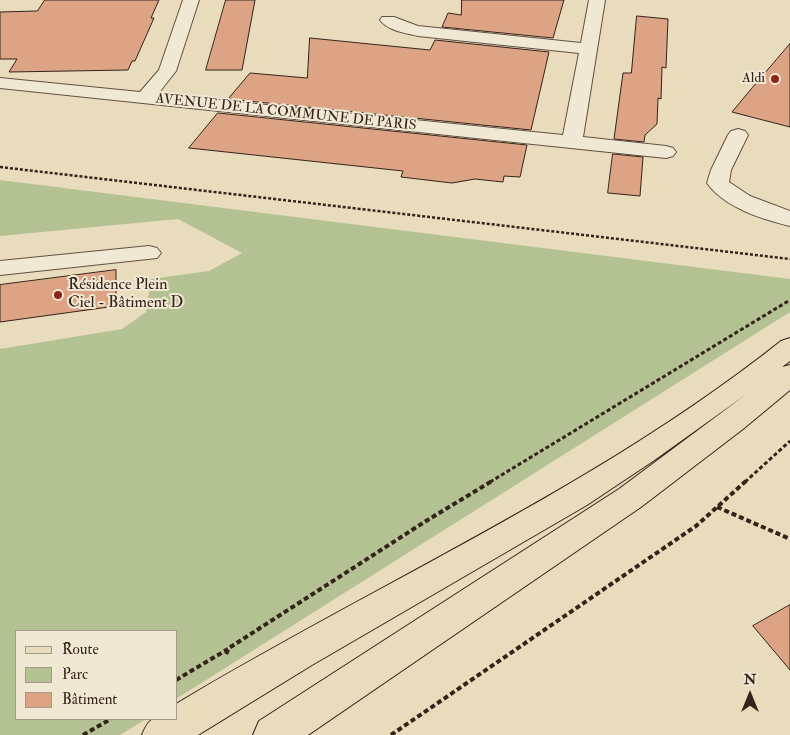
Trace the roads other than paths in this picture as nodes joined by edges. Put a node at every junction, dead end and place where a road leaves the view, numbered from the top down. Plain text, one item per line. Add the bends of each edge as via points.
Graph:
1 (191, 0) edge
2 (597, 0) edge
3 (388, 20) dead end
4 (588, 49) junction
5 (0, 82) edge
6 (144, 99) junction
7 (738, 135) dead end
8 (572, 143) junction
9 (666, 152) dead end
10 (758, 206) junction
11 (790, 212) edge
12 (790, 219) edge
13 (149, 253) dead end
14 (0, 268) edge
15 (790, 347) edge
16 (790, 375) edge
17 (162, 735) edge
18 (273, 735) edge

1 - 6 street via 168,71
2 - 4 street
3 - 4 street via 418,31
4 - 8 street
5 - 6 street, AVENUE DE LA COMMUNE DE PARIS
6 - 8 street, AVENUE DE LA COMMUNE DE PARIS
7 - 10 street via 718,182 735,197
8 - 9 street, AVENUE DE LA COMMUNE DE PARIS
10 - 11 street
10 - 12 street
13 - 14 street
15 - 17 main road via 684,426 568,501 284,661
16 - 18 main road via 630,498

